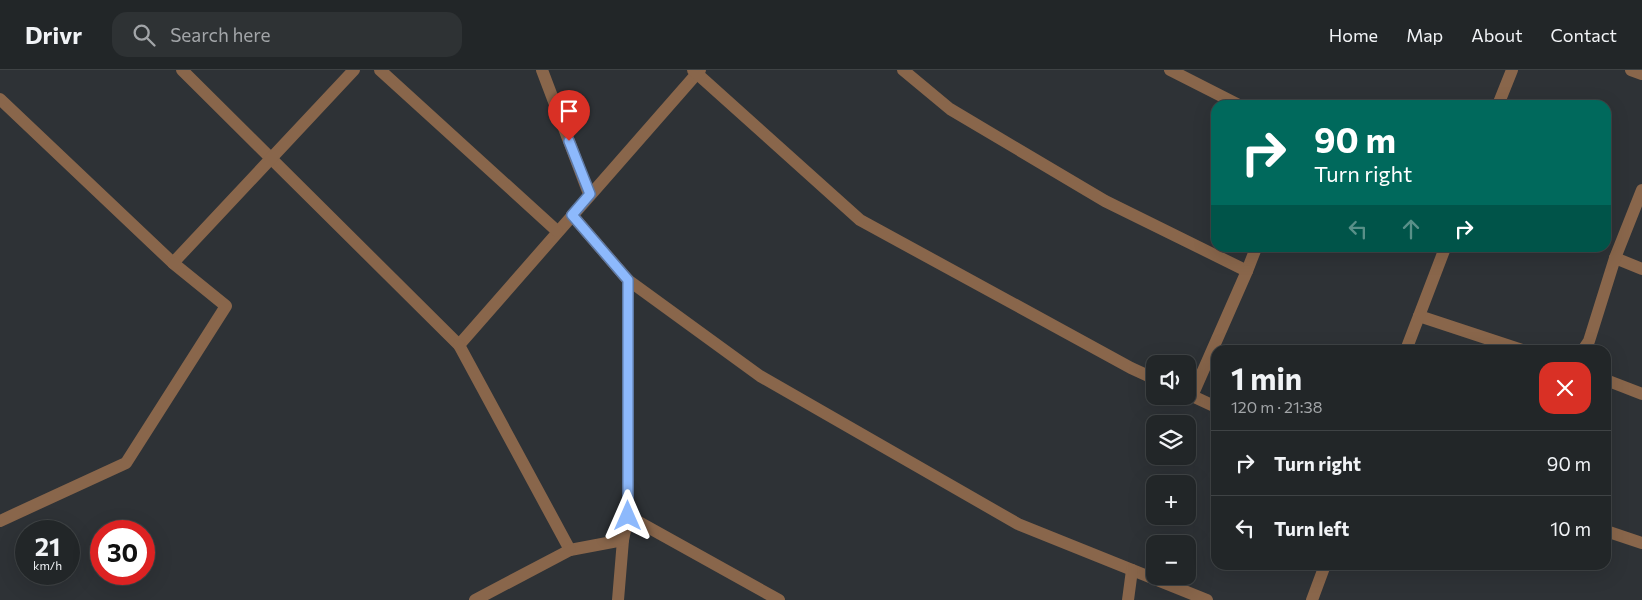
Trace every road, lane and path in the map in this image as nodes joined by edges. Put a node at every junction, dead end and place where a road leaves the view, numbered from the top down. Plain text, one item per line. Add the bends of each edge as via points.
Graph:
1 (182, 70) edge
2 (354, 70) edge
3 (380, 70) edge
4 (542, 70) edge
5 (903, 70) edge
6 (1170, 70) edge
7 (1512, 70) edge
8 (1632, 70) edge
9 (697, 71) edge
10 (1642, 74) edge
11 (0, 99) edge
12 (1229, 100) edge
13 (1500, 100) edge
14 (270, 159) junction
15 (1642, 190) edge
16 (590, 194) junction
17 (572, 215) junction
18 (557, 231) junction
19 (1254, 252) edge
20 (1443, 252) edge
21 (1616, 258) junction
22 (173, 263) junction
23 (1642, 268) edge
24 (1247, 272) junction
25 (628, 280) junction
26 (1419, 316) junction
27 (459, 345) junction
28 (1213, 345) edge
29 (1408, 345) edge
30 (1507, 345) edge
31 (1586, 345) edge
32 (1211, 350) edge
33 (1146, 376) edge
34 (1196, 382) edge
35 (1611, 382) edge
36 (1642, 394) edge
37 (1196, 398) edge
38 (1211, 405) edge
39 (628, 516) junction
40 (0, 521) edge
41 (1611, 533) edge
42 (623, 540) junction
43 (1642, 543) edge
44 (570, 550) junction
45 (1132, 570) junction
46 (1323, 570) edge
47 (475, 600) edge
48 (618, 600) edge
49 (779, 600) edge
50 (1128, 600) edge
51 (1207, 600) edge
52 (1312, 600) edge

1 - 14 street
2 - 14 street
3 - 18 street
4 - 16 street
5 - 24 street via 950,109 1105,202
6 - 12 street
7 - 13 street
8 - 10 street
9 - 16 street
9 - 33 street via 860,220
11 - 22 street
14 - 22 street
14 - 27 street
15 - 21 street
16 - 17 street
17 - 18 street
17 - 25 street
18 - 27 street
19 - 24 street
20 - 26 street
21 - 23 street
21 - 31 street
22 - 40 street via 226,306 126,463
24 - 28 street
25 - 39 street
25 - 45 street via 760,376 1018,524
26 - 29 street
26 - 30 street
27 - 44 street
32 - 34 street
35 - 36 street
37 - 38 street
39 - 42 street
39 - 49 street
41 - 43 street
42 - 44 street
42 - 48 street
44 - 47 street
45 - 50 street
45 - 51 street
46 - 52 street

